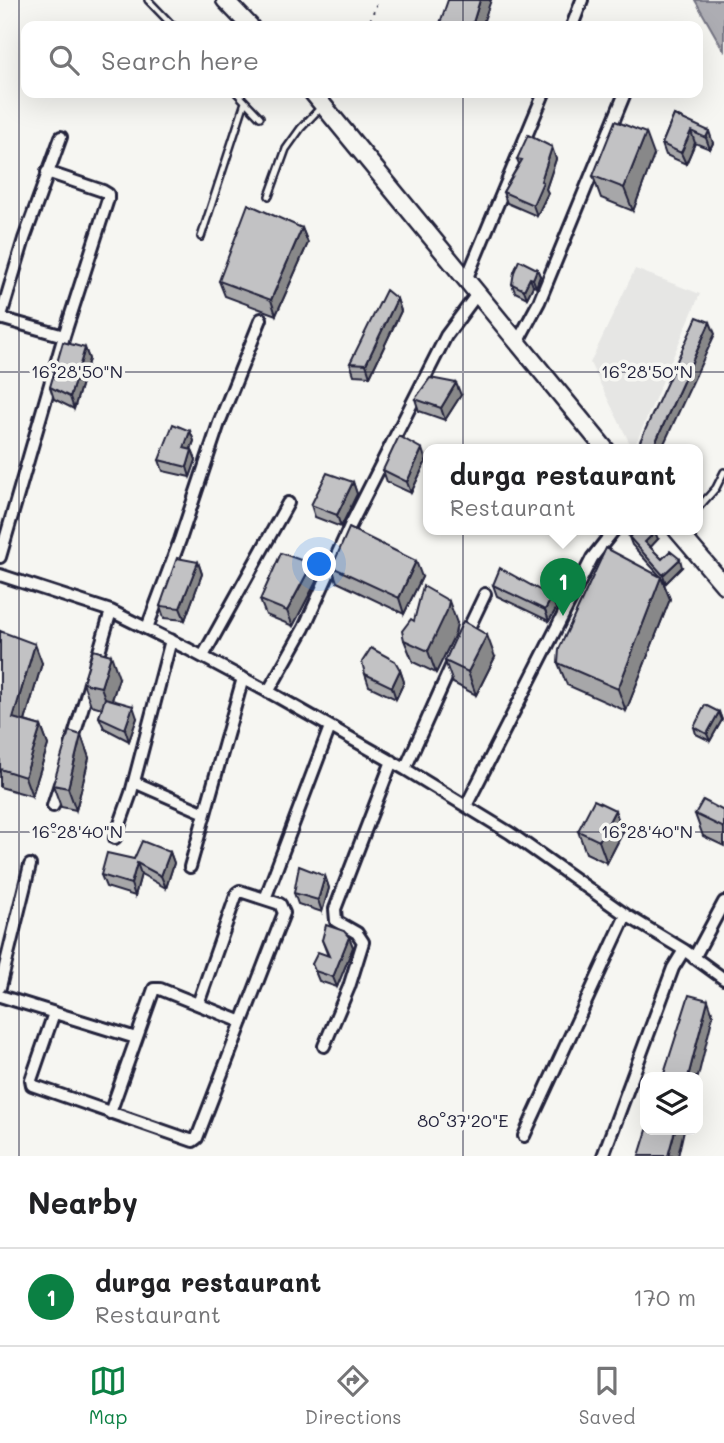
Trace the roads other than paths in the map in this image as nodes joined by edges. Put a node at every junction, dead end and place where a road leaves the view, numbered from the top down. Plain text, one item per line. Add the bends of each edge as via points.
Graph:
1 (148, 0) edge
2 (225, 0) edge
3 (583, 0) edge
4 (168, 21) edge
5 (245, 21) edge
6 (574, 21) edge
7 (241, 98) edge
8 (318, 98) edge
9 (542, 98) edge
10 (623, 98) edge
11 (245, 102) junction
12 (260, 117) dead end
13 (61, 137) dead end
14 (47, 172) junction
15 (269, 196) dead end
16 (201, 237) dead end
17 (466, 280) junction
18 (477, 294) junction
19 (0, 318) edge
20 (261, 319) dead end
21 (64, 336) junction
22 (517, 343) junction
23 (601, 444) edge
24 (724, 472) edge
25 (703, 502) edge
26 (288, 503) dead end
27 (610, 535) edge
28 (680, 535) edge
29 (0, 557) edge
30 (0, 575) edge
31 (724, 585) edge
32 (485, 594) dead end
33 (111, 611) junction
34 (147, 628) junction
35 (171, 640) junction
36 (203, 656) junction
37 (243, 678) junction
38 (268, 692) junction
39 (330, 726) junction
40 (69, 755) edge
41 (392, 761) junction
42 (65, 768) edge
43 (405, 769) junction
44 (134, 782) junction
45 (54, 806) dead end
46 (466, 806) junction
47 (205, 813) junction
48 (115, 838) dead end
49 (30, 865) dead end
50 (190, 867) dead end
51 (265, 899) junction
52 (724, 902) edge
53 (626, 915) junction
54 (684, 950) junction
55 (694, 958) junction
56 (724, 979) edge
57 (0, 987) edge
58 (0, 996) edge
59 (198, 1004) junction
60 (54, 1013) junction
61 (242, 1022) junction
62 (136, 1038) junction
63 (324, 1046) dead end
64 (110, 1113) junction
65 (524, 1136) dead end
66 (603, 1156) edge

1 - 4 lane
2 - 5 street
3 - 6 street
7 - 11 lane
8 - 15 lane via 286,149
8 - 17 street
9 - 17 street
10 - 22 street via 539,302
11 - 12 lane
11 - 16 lane
13 - 14 street
14 - 19 street
14 - 21 street via 108,194
17 - 18 street
18 - 22 street
18 - 38 street via 446,336 304,628
19 - 21 street
20 - 34 street
21 - 29 street
22 - 23 street
24 - 25 lane
26 - 36 street
27 - 46 street via 592,558
28 - 31 street
30 - 33 street
32 - 43 street
33 - 34 street
33 - 40 street
34 - 35 street
35 - 36 street
35 - 44 street
36 - 37 street
37 - 38 street
37 - 47 street
38 - 39 street
39 - 41 street
39 - 51 street
41 - 43 street
41 - 63 street via 335,909 336,921 358,933 363,942
42 - 45 street
43 - 46 street
44 - 47 street
44 - 48 street
46 - 53 street
47 - 50 street
49 - 57 street
51 - 59 street via 237,893
51 - 61 street via 280,904 284,912
52 - 55 street
53 - 54 street
53 - 65 street
54 - 55 street
54 - 66 street via 673,968
55 - 56 street
58 - 60 street
59 - 61 street
59 - 62 street via 154,989
60 - 62 street
60 - 64 street via 31,1084
61 - 64 street via 193,1141
62 - 64 street

